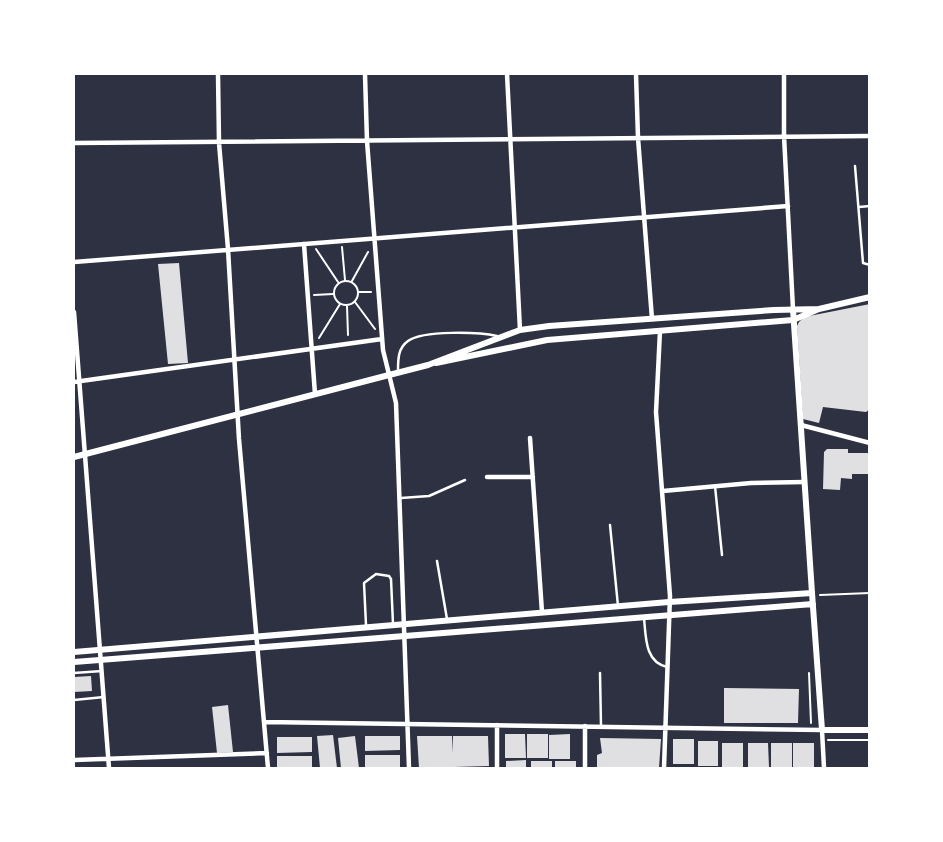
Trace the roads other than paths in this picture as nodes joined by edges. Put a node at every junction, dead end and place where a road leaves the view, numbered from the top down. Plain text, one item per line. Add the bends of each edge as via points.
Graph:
1 (218, 74) edge
2 (365, 74) edge
3 (507, 74) edge
4 (636, 74) edge
5 (784, 74) edge
6 (870, 135) edge
7 (784, 136) junction
8 (638, 138) junction
9 (509, 140) junction
10 (367, 141) junction
11 (74, 143) edge
12 (219, 143) junction
13 (855, 166) dead end
14 (788, 206) junction
15 (870, 206) edge
16 (859, 207) junction
17 (644, 217) junction
18 (514, 226) junction
19 (375, 239) junction
20 (304, 244) junction
21 (228, 249) junction
22 (74, 261) edge
23 (870, 265) edge
24 (870, 297) edge
25 (793, 309) junction
26 (819, 309) junction
27 (74, 312) edge
28 (652, 319) junction
29 (793, 320) junction
30 (520, 330) junction
31 (660, 331) junction
32 (500, 337) junction
33 (382, 339) junction
34 (312, 349) junction
35 (235, 360) junction
36 (428, 365) junction
37 (398, 373) junction
38 (389, 375) junction
39 (77, 382) edge
40 (315, 394) junction
41 (237, 414) junction
42 (801, 425) junction
43 (530, 438) dead end
44 (870, 443) edge
45 (86, 454) junction
46 (74, 457) edge
47 (487, 477) dead end
48 (533, 477) junction
49 (465, 480) dead end
50 (805, 482) junction
51 (715, 486) junction
52 (663, 491) junction
53 (401, 498) junction
54 (610, 525) dead end
55 (722, 555) dead end
56 (437, 561) dead end
57 (812, 594) junction
58 (669, 602) junction
59 (813, 604) junction
60 (618, 606) junction
61 (542, 612) junction
62 (668, 615) junction
63 (643, 617) junction
64 (447, 619) junction
65 (404, 623) junction
66 (393, 624) junction
67 (366, 626) junction
68 (258, 635) junction
69 (405, 637) junction
70 (258, 648) junction
71 (101, 649) junction
72 (74, 652) edge
73 (102, 660) junction
74 (74, 663) edge
75 (667, 667) junction
76 (102, 671) junction
77 (74, 673) edge
78 (600, 673) dead end
79 (104, 697) junction
80 (74, 700) edge
81 (264, 722) junction
82 (408, 723) junction
83 (497, 725) junction
84 (585, 726) junction
85 (601, 726) junction
86 (666, 727) junction
87 (822, 730) junction
88 (870, 730) edge
89 (267, 753) junction
90 (74, 760) edge
91 (108, 760) junction
92 (109, 768) edge
93 (268, 768) edge
94 (409, 768) edge
95 (497, 768) edge
96 (585, 768) edge
97 (664, 768) edge
98 (824, 768) edge

1 - 12 street
2 - 10 street
3 - 9 street
4 - 8 street
5 - 7 street
6 - 7 street
7 - 8 street
7 - 14 street
8 - 9 street
8 - 17 street
9 - 10 street
9 - 18 street
10 - 12 street
10 - 19 street
11 - 12 street
12 - 21 street
13 - 16 lane
14 - 17 street
14 - 25 street
15 - 16 lane
16 - 23 lane via 864,264
17 - 18 street
17 - 28 street
18 - 19 street
18 - 30 street
19 - 20 street
19 - 33 street
20 - 21 street
20 - 34 street
21 - 22 street
21 - 35 street
24 - 26 main road
25 - 26 main road
25 - 28 main road
25 - 29 main road
26 - 29 main road
27 - 39 street
28 - 30 main road
29 - 31 main road
29 - 42 main road
30 - 32 main road
31 - 36 main road via 547,340
31 - 52 street via 656,404
32 - 36 main road
32 - 37 lane via 414,338 398,355
33 - 34 street
33 - 38 street
34 - 35 street
34 - 40 street
35 - 39 street
35 - 41 street
36 - 37 main road
37 - 38 main road
38 - 40 main road
38 - 53 street via 396,403
39 - 45 street
40 - 41 main road
41 - 45 main road
41 - 68 street
42 - 44 street
42 - 50 main road
43 - 48 street
45 - 46 main road
45 - 71 street
47 - 48 street
48 - 61 street
49 - 53 lane via 429,496
50 - 51 street
50 - 57 main road
51 - 52 street
51 - 55 lane
52 - 58 street
53 - 65 street
54 - 60 lane
56 - 64 lane
57 - 58 main road
57 - 59 main road
58 - 60 main road
58 - 62 street
59 - 62 main road
59 - 87 main road
60 - 61 main road
61 - 64 main road
62 - 63 main road
62 - 75 street
63 - 69 main road
63 - 75 lane via 650,657 656,665
64 - 65 main road
65 - 66 main road
65 - 69 street
66 - 67 main road
66 - 67 lane via 391,579 376,574 364,583
67 - 68 main road
68 - 70 street
68 - 71 main road
69 - 70 main road
69 - 82 street
70 - 73 main road
70 - 81 street
71 - 72 main road
71 - 73 street
73 - 74 main road
73 - 76 street
75 - 86 street
76 - 77 lane
76 - 79 street
78 - 85 lane
79 - 80 lane
79 - 91 street
81 - 82 street
81 - 89 street
82 - 83 street
82 - 94 street
83 - 84 street
83 - 95 street
84 - 85 street
84 - 96 street
85 - 86 street
86 - 87 street
86 - 97 street
87 - 88 main road
87 - 98 street
89 - 91 street
89 - 93 street
90 - 91 street
91 - 92 street

